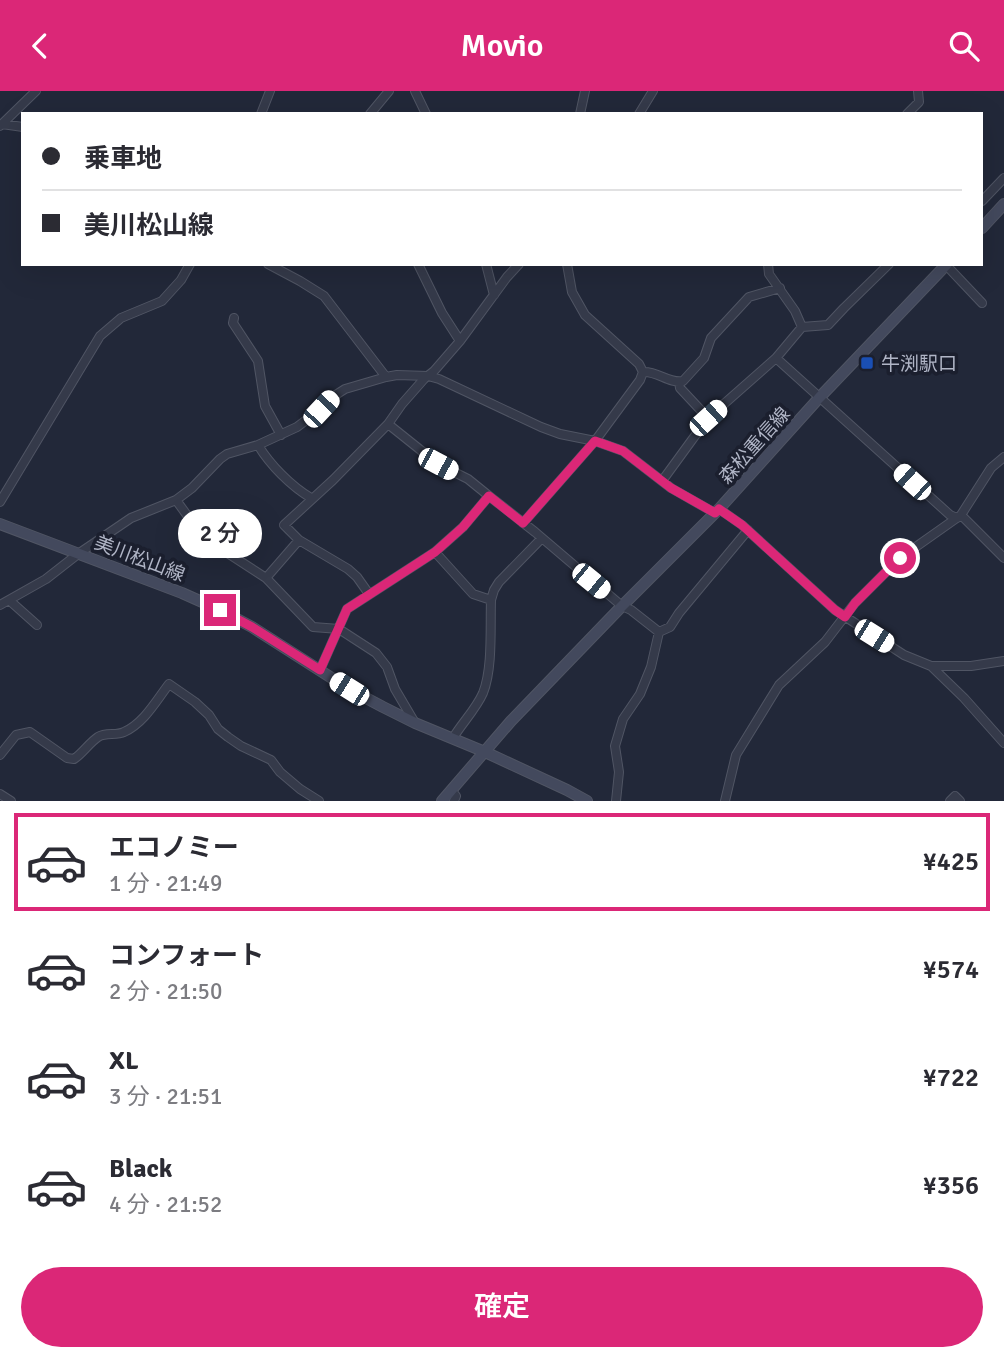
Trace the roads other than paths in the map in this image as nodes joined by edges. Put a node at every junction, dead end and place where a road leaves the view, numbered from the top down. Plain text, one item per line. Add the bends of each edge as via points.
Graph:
1 (36, 91) edge
2 (270, 91) edge
3 (389, 91) edge
4 (415, 91) edge
5 (585, 91) edge
6 (653, 91) edge
7 (918, 91) edge
8 (262, 112) edge
9 (372, 112) edge
10 (425, 112) edge
11 (580, 112) edge
12 (640, 112) edge
13 (909, 112) edge
14 (1, 125) edge
15 (21, 127) edge
16 (1004, 178) edge
17 (983, 200) edge
18 (1004, 204) edge
19 (983, 226) edge
20 (189, 266) edge
21 (272, 266) edge
22 (419, 266) edge
23 (487, 266) edge
24 (517, 266) edge
25 (567, 266) edge
26 (768, 266) edge
27 (887, 266) edge
28 (946, 266) edge
29 (948, 266) edge
30 (779, 288) junction
31 (494, 295) junction
32 (982, 303) dead end
33 (234, 318) dead end
34 (802, 327) junction
35 (460, 341) junction
36 (776, 358) junction
37 (643, 372) junction
38 (428, 376) junction
39 (386, 377) junction
40 (680, 382) junction
41 (820, 398) junction
42 (708, 418) junction
43 (388, 424) junction
44 (281, 435) junction
45 (595, 441) junction
46 (258, 445) junction
47 (1004, 457) edge
48 (662, 481) junction
49 (489, 496) junction
50 (311, 498) junction
51 (176, 501) junction
52 (0, 502) edge
53 (717, 511) junction
54 (959, 517) junction
55 (523, 523) junction
56 (0, 524) edge
57 (748, 530) junction
58 (542, 538) junction
59 (299, 540) junction
60 (435, 552) junction
61 (78, 554) junction
62 (1003, 556) edge
63 (266, 578) junction
64 (369, 594) junction
65 (9, 600) junction
66 (491, 600) junction
67 (0, 605) edge
68 (622, 606) junction
69 (845, 617) junction
70 (37, 625) dead end
71 (339, 629) junction
72 (659, 632) junction
73 (1004, 661) edge
74 (930, 666) junction
75 (320, 670) junction
76 (415, 723) junction
77 (453, 738) junction
78 (1004, 743) edge
79 (485, 751) junction
80 (0, 755) edge
81 (0, 794) edge
82 (453, 796) edge
83 (11, 801) edge
84 (319, 801) edge
85 (442, 801) edge
86 (587, 801) edge
87 (616, 801) edge
88 (725, 801) edge
89 (950, 801) edge
90 (960, 801) edge

1 - 14 street
2 - 8 street
3 - 9 street
4 - 10 street
5 - 11 street
6 - 12 street
7 - 13 street via 919,102
14 - 15 street
16 - 17 street
18 - 19 main road
20 - 52 street via 162,301 121,318 100,335
21 - 39 street via 324,296
22 - 35 street
23 - 31 street
24 - 31 street
25 - 37 street via 572,292 585,315
26 - 30 street
27 - 34 street via 828,325
28 - 41 main road, 森松重信線
29 - 32 street
30 - 34 street
30 - 40 street via 749,296 711,338 704,358
31 - 35 street
33 - 44 street via 258,361 265,406
34 - 36 street
35 - 38 street
36 - 41 street
36 - 42 street
37 - 40 street
37 - 45 street
38 - 39 street
38 - 43 street
38 - 45 street via 541,427
39 - 44 street via 334,395 309,419
40 - 42 street
41 - 53 main road, 森松重信線
41 - 54 street via 950,515
42 - 48 street
43 - 49 street via 438,464
43 - 50 street
44 - 46 street
45 - 48 street via 623,451
45 - 55 street
46 - 50 street via 298,490
46 - 51 street via 220,459
47 - 54 street via 991,468
48 - 53 street
49 - 55 street
49 - 60 street
50 - 59 street via 284,524
51 - 61 street via 131,518
51 - 63 street via 209,541
53 - 57 street
53 - 68 main road, 森松重信線
54 - 62 street
54 - 69 street via 900,558
55 - 58 street
56 - 61 main road, 美川松山線
57 - 69 street
57 - 72 street via 670,627
58 - 66 street via 499,582
58 - 68 street
59 - 63 street
59 - 64 street via 348,569
60 - 64 street
60 - 66 street via 473,594
61 - 65 street
61 - 75 main road, 美川松山線 via 220,610
63 - 71 street via 313,627
64 - 71 street via 347,609
65 - 67 street
65 - 70 street
66 - 77 street via 489,674 471,714
68 - 72 street
68 - 79 main road, 森松重信線
69 - 74 street
69 - 88 street via 779,685 736,755
71 - 75 street
71 - 76 street via 376,653
72 - 87 street via 651,667 623,719 615,746 620,772
73 - 74 street
74 - 78 street
75 - 76 main road, 美川松山線
76 - 77 main road, 美川松山線
77 - 79 main road, 美川松山線
79 - 82 main road, 森松重信線
79 - 86 main road, 美川松山線
80 - 84 street via 16,735 30,732 74,759 97,738 139,722 169,684 195,702 218,729 240,746 271,760
81 - 83 street
82 - 85 main road, 森松重信線
89 - 90 street via 955,796

